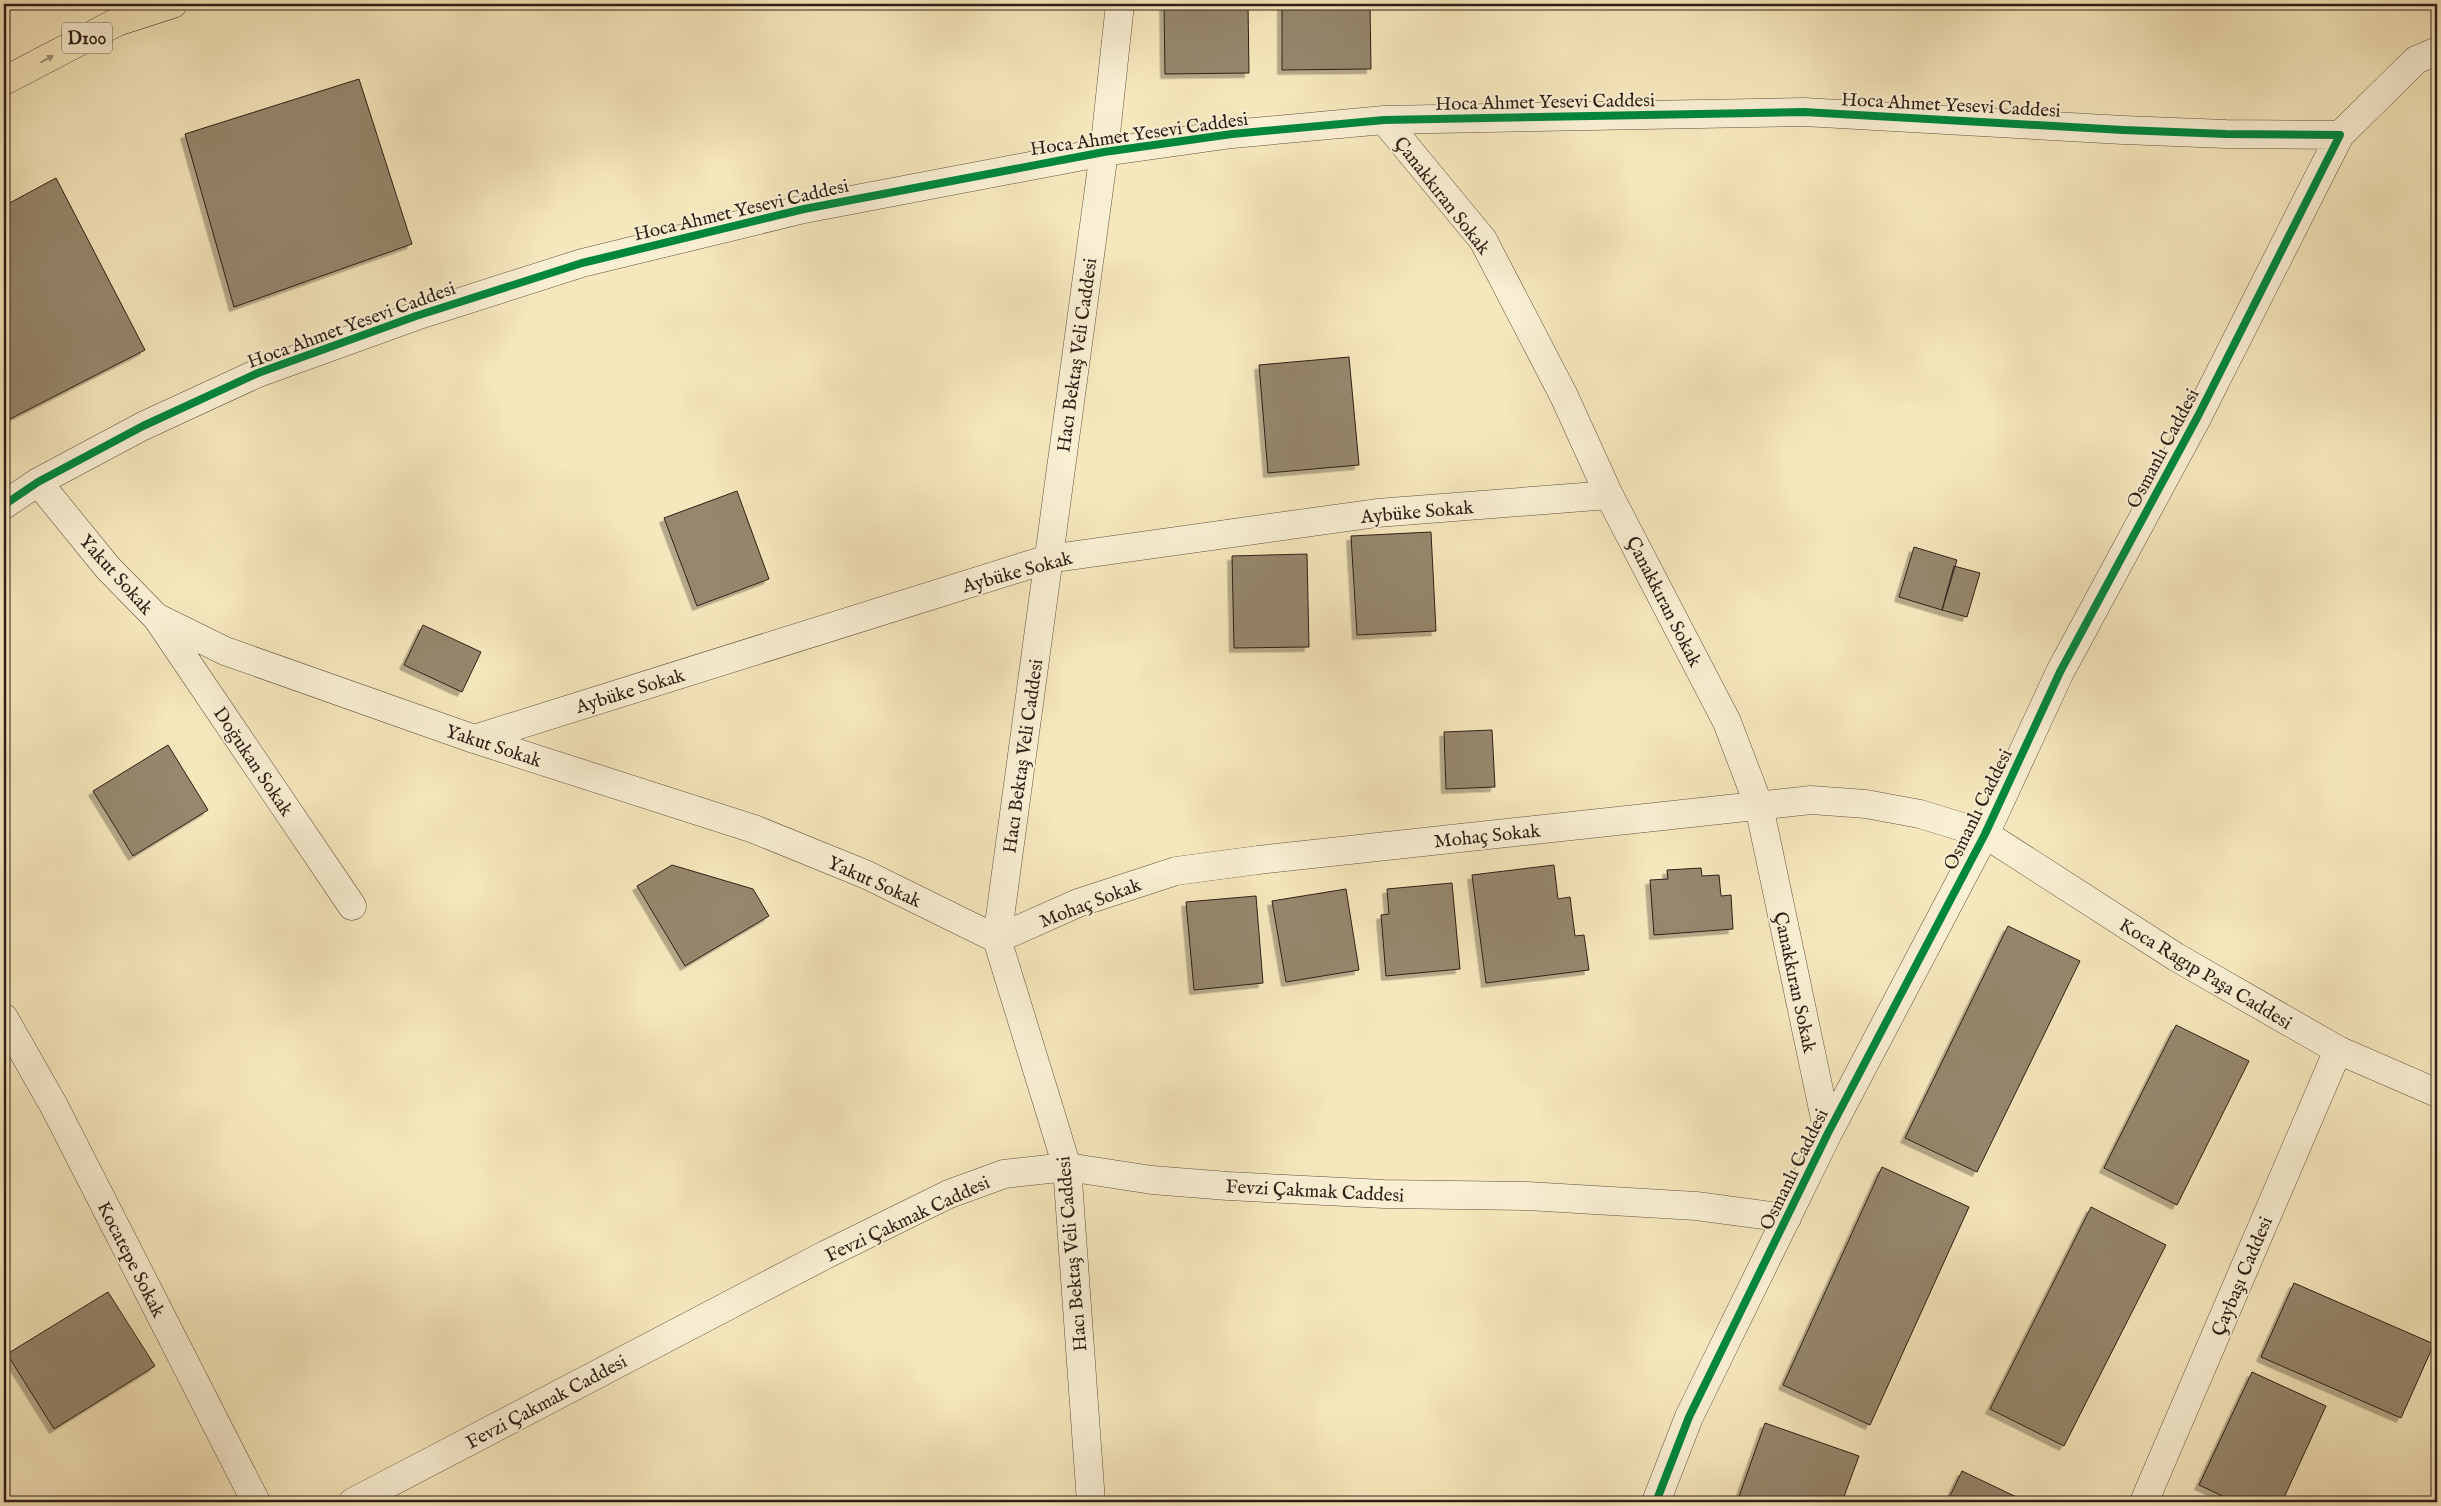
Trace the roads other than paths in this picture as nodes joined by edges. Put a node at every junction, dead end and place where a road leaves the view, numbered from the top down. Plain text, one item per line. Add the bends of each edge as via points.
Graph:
1 (174, 4) edge
2 (1120, 4) edge
3 (2437, 51) edge
4 (4, 81) edge
5 (1384, 120) junction
6 (2340, 135) junction
7 (1104, 152) junction
8 (38, 482) junction
9 (1609, 494) junction
10 (4, 505) edge
11 (1048, 559) junction
12 (156, 617) junction
13 (474, 739) junction
14 (1759, 806) junction
15 (1985, 834) junction
16 (352, 906) dead end
17 (997, 939) junction
18 (4, 1018) edge
19 (2338, 1050) junction
20 (2437, 1093) edge
21 (1828, 1133) junction
22 (1067, 1167) junction
23 (1787, 1218) junction
24 (256, 1502) edge
25 (353, 1502) edge
26 (1091, 1502) edge
27 (1656, 1502) edge
28 (2144, 1502) edge

4 -> 1 highway, D100 via 116,22
2 - 7 street, Hacı Bektaş Veli Caddesi
3 - 6 street, Osmanlı Caddesi via 2416,60
5 - 6 street, Hoca Ahmet Yesevi Caddesi via 1804,112 2123,130
5 - 7 street, Hoca Ahmet Yesevi Caddesi via 1232,134
5 - 9 street, Çanakkıran Sokak via 1483,240 1564,396
6 - 15 street, Osmanlı Caddesi via 2198,416 2060,672
7 - 8 street, Hoca Ahmet Yesevi Caddesi via 804,209 582,263 416,316 258,373 143,426
7 - 11 street, Hacı Bektaş Veli Caddesi
8 - 10 street, Hoca Ahmet Yesevi Caddesi
8 - 12 street, Yakut Sokak via 108,568
9 - 11 street, Aybüke Sokak via 1378,514
9 - 14 street, Çanakkıran Sokak via 1727,722
11 - 13 street, Aybüke Sokak
11 - 17 street, Hacı Bektaş Veli Caddesi
12 - 13 street, Yakut Sokak via 225,651
12 - 16 street, Doğukan Sokak
13 - 17 street, Yakut Sokak via 754,829 867,875
14 - 15 street, Mohaç Sokak via 1811,800 1866,804 1920,814
14 - 17 street, Mohaç Sokak via 1176,871 1078,903
14 - 21 street, Çanakkıran Sokak
15 - 19 street, Koca Ragıp Paşa Caddesi via 2176,957
15 - 21 street, Osmanlı Caddesi
17 - 22 street, Hacı Bektaş Veli Caddesi
18 - 24 street, Kocatepe Sokak via 54,1106
19 - 20 street, Koca Ragıp Paşa Caddesi
19 - 28 street, Çaybaşı Caddesi
21 - 23 street, Osmanlı Caddesi
22 - 23 street, Fevzi Çakmak Caddesi via 1152,1180 1219,1185 1696,1206
22 - 25 street, Fevzi Çakmak Caddesi via 1004,1174 949,1194
22 - 26 street, Hacı Bektaş Veli Caddesi
23 - 27 street, Osmanlı Caddesi via 1689,1417

